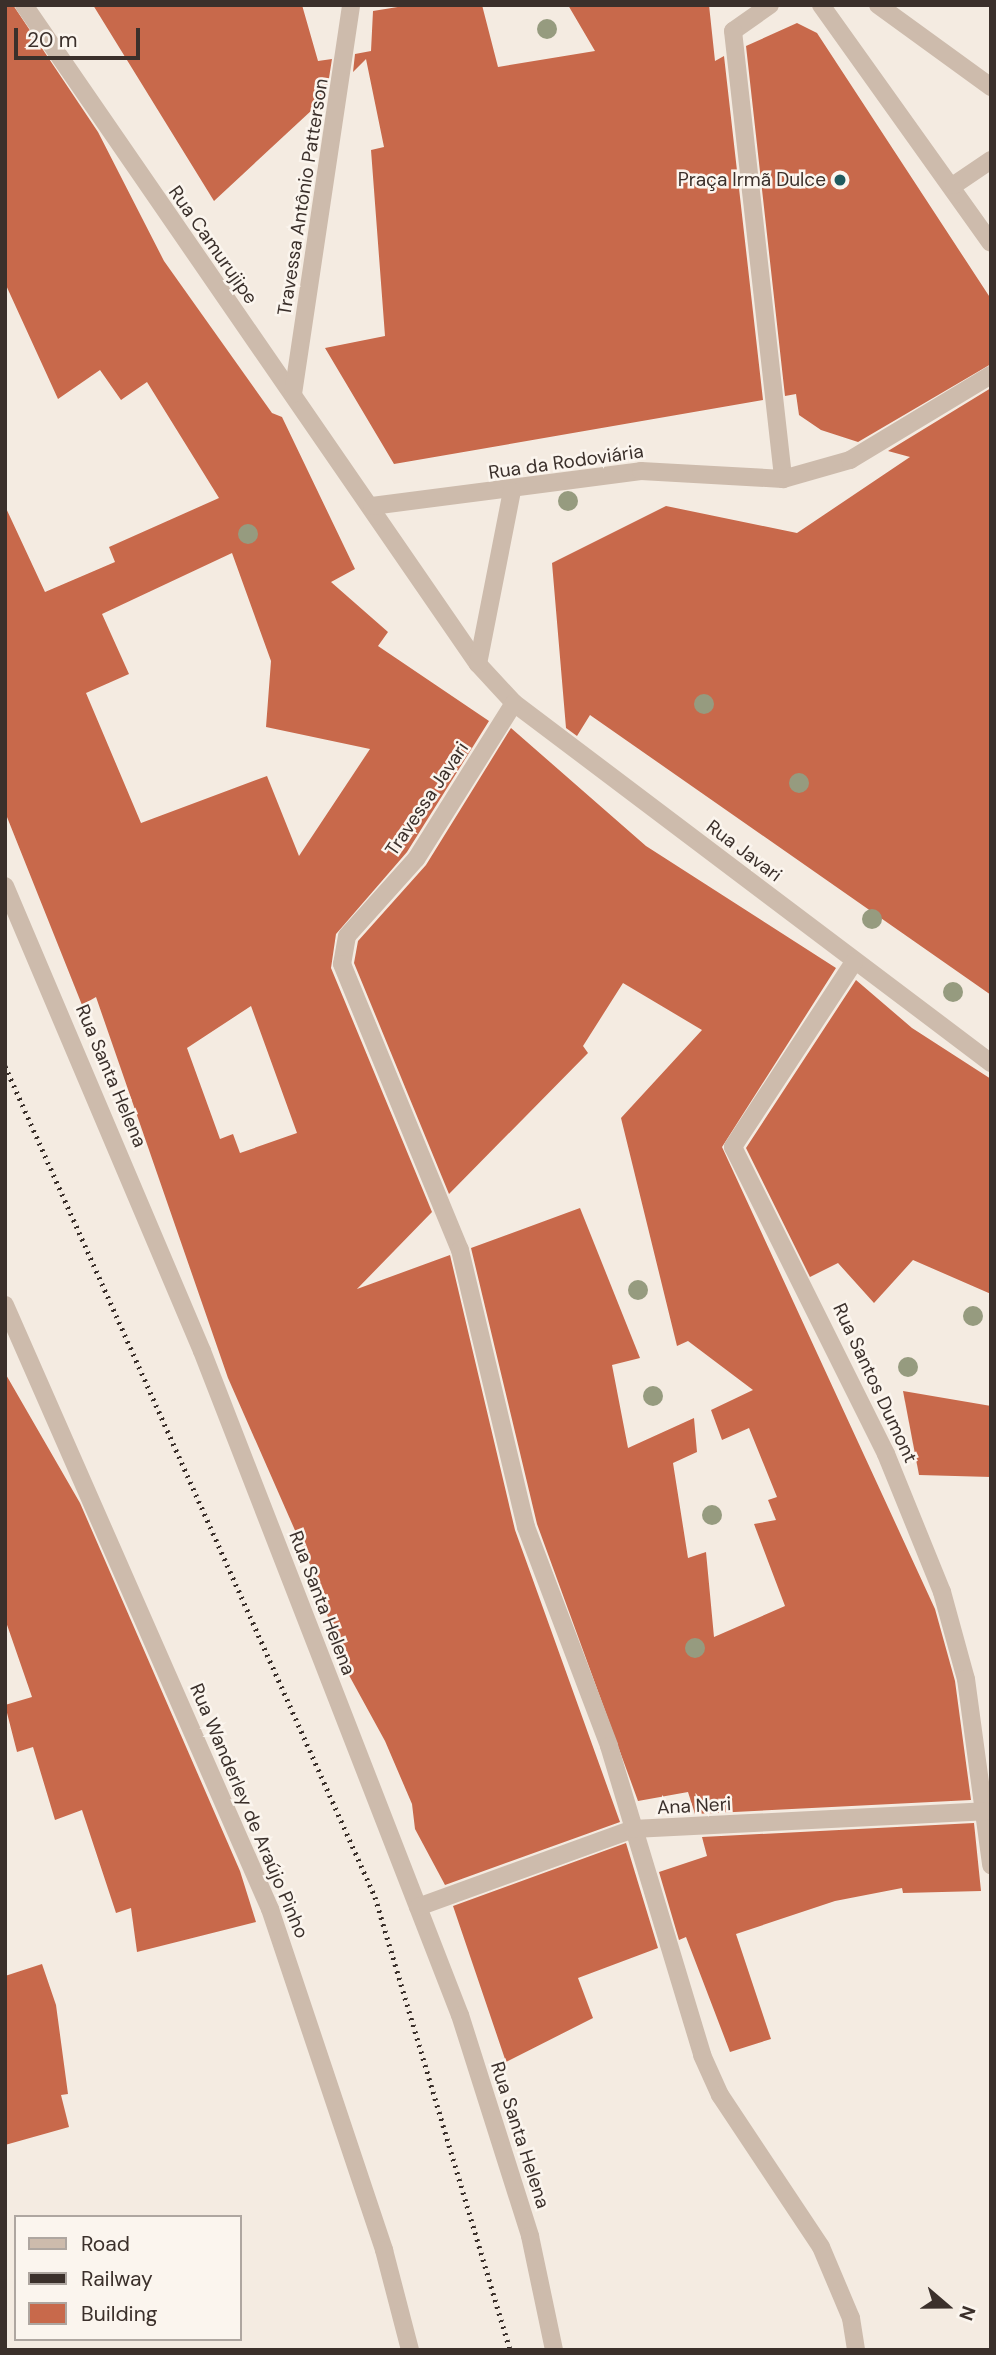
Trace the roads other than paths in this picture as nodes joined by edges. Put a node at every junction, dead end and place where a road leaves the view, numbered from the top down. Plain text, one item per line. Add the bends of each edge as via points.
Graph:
1 (24, 5) edge
2 (351, 5) edge
3 (770, 5) edge
4 (821, 5) edge
5 (878, 5) edge
6 (991, 87) edge
7 (991, 160) edge
8 (954, 185) junction
9 (991, 243) edge
10 (991, 374) edge
11 (293, 394) junction
12 (783, 479) junction
13 (512, 491) junction
14 (372, 506) junction
15 (478, 664) junction
16 (514, 703) junction
17 (5, 886) edge
18 (854, 962) junction
19 (991, 1063) edge
20 (5, 1306) edge
21 (985, 1811) junction
22 (633, 1829) junction
23 (991, 1865) edge
24 (418, 1907) junction
25 (410, 2350) edge
26 (554, 2350) edge
27 (856, 2350) edge

1 - 11 street, Rua Camurujipe
2 - 11 street, Travessa Antônio Patterson
3 - 12 street via 733,31
4 - 8 street
5 - 6 street
7 - 8 street
8 - 9 street
10 - 12 street, Rua da Rodoviária via 850,460
11 - 14 street, Rua Camurujipe
12 - 13 street, Rua da Rodoviária via 641,471
13 - 14 street, Rua da Rodoviária
13 - 15 street
14 - 15 street, Rua Javari
15 - 16 street, Rua Javari
16 - 18 street, Rua Javari
16 - 22 street, Travessa Javari via 416,859 365,911 342,948 347,985 440,1191 526,1527 609,1746
17 - 24 street, Rua Santa Helena via 202,1351
18 - 19 street, Rua Javari
18 - 21 street, Rua Santos Dumont via 733,1147 886,1454 942,1592 966,1679
20 - 25 street, Rua Wanderley de Araújo Pinho via 270,1909 384,2250
21 - 22 street, Ana Neri
21 - 23 street, Rua Santos Dumont
22 - 24 street, Ana Neri
22 - 27 street via 702,2055 720,2095 821,2247 848,2307
24 - 26 street, Rua Santa Helena via 460,2015 530,2236

